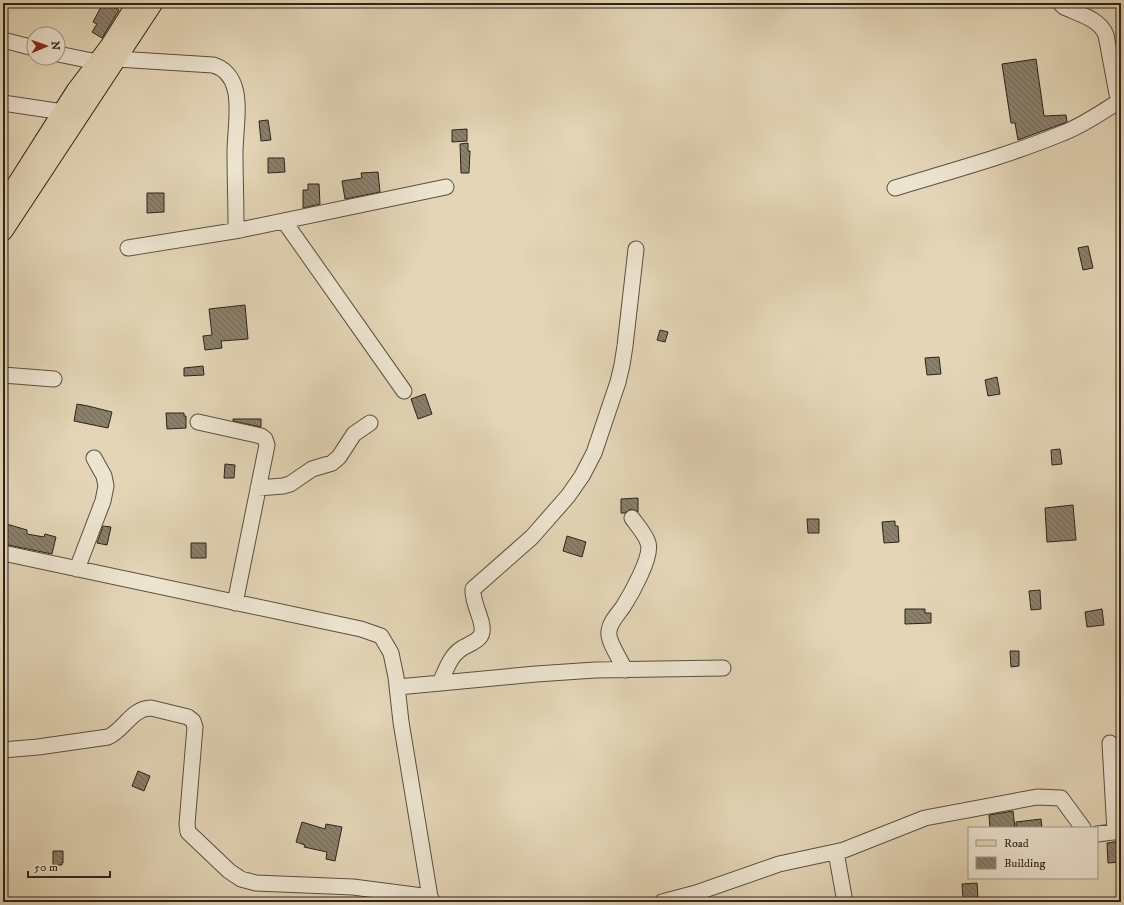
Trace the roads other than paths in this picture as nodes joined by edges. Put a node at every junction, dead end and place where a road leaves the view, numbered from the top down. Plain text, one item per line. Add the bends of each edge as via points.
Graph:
1 (137, 3) edge
2 (153, 3) edge
3 (1059, 3) edge
4 (3, 40) edge
5 (26, 46) edge
6 (66, 56) edge
7 (117, 59) junction
8 (98, 62) junction
9 (1121, 100) edge
10 (3, 103) edge
11 (64, 112) junction
12 (446, 187) dead end
13 (895, 188) dead end
14 (3, 206) edge
15 (284, 221) junction
16 (240, 230) junction
17 (3, 231) edge
18 (128, 248) dead end
19 (636, 249) dead end
20 (3, 375) edge
21 (54, 379) dead end
22 (404, 390) dead end
23 (198, 422) dead end
24 (370, 423) dead end
25 (94, 458) dead end
26 (258, 488) junction
27 (632, 518) dead end
28 (3, 553) edge
29 (77, 569) junction
30 (235, 603) junction
31 (723, 668) dead end
32 (625, 670) junction
33 (440, 683) junction
34 (398, 688) junction
35 (1110, 743) dead end
36 (3, 750) edge
37 (1082, 827) edge
38 (1118, 831) edge
39 (1098, 834) edge
40 (836, 852) junction
41 (698, 898) edge
42 (432, 899) edge
43 (662, 902) edge
44 (845, 902) edge

1 - 8 main road
2 - 7 main road
3 - 9 street via 1104,28 1117,94
4 - 5 street
6 - 8 street
7 - 16 street via 213,64 227,73 237,98 236,224
7 - 17 main road
8 - 11 main road
9 - 13 street via 1063,133 994,158
10 - 11 street
11 - 14 main road
12 - 15 street
15 - 16 street
15 - 22 street
16 - 18 street
19 - 33 street via 622,365 594,453 568,496 532,537 473,589 472,597 482,634 455,654
20 - 21 street
23 - 26 street via 262,436 267,445
24 - 26 street via 354,434 332,463 312,469 290,484
25 - 29 street via 104,476 106,486 103,501
26 - 30 street
27 - 32 street via 648,543 649,549 648,558 631,594 609,631 609,638
28 - 29 street
29 - 30 street
30 - 34 street via 361,629 381,636 391,653
31 - 32 street
32 - 33 street via 536,674
33 - 34 street
34 - 42 street via 401,722
35 - 38 street
36 - 42 street via 108,737 114,735 145,708 188,717 195,727 188,832 241,880 354,888
37 - 40 street via 1060,798 1037,797 925,818
38 - 39 street
40 - 41 street via 779,864
40 - 44 street
41 - 43 street

